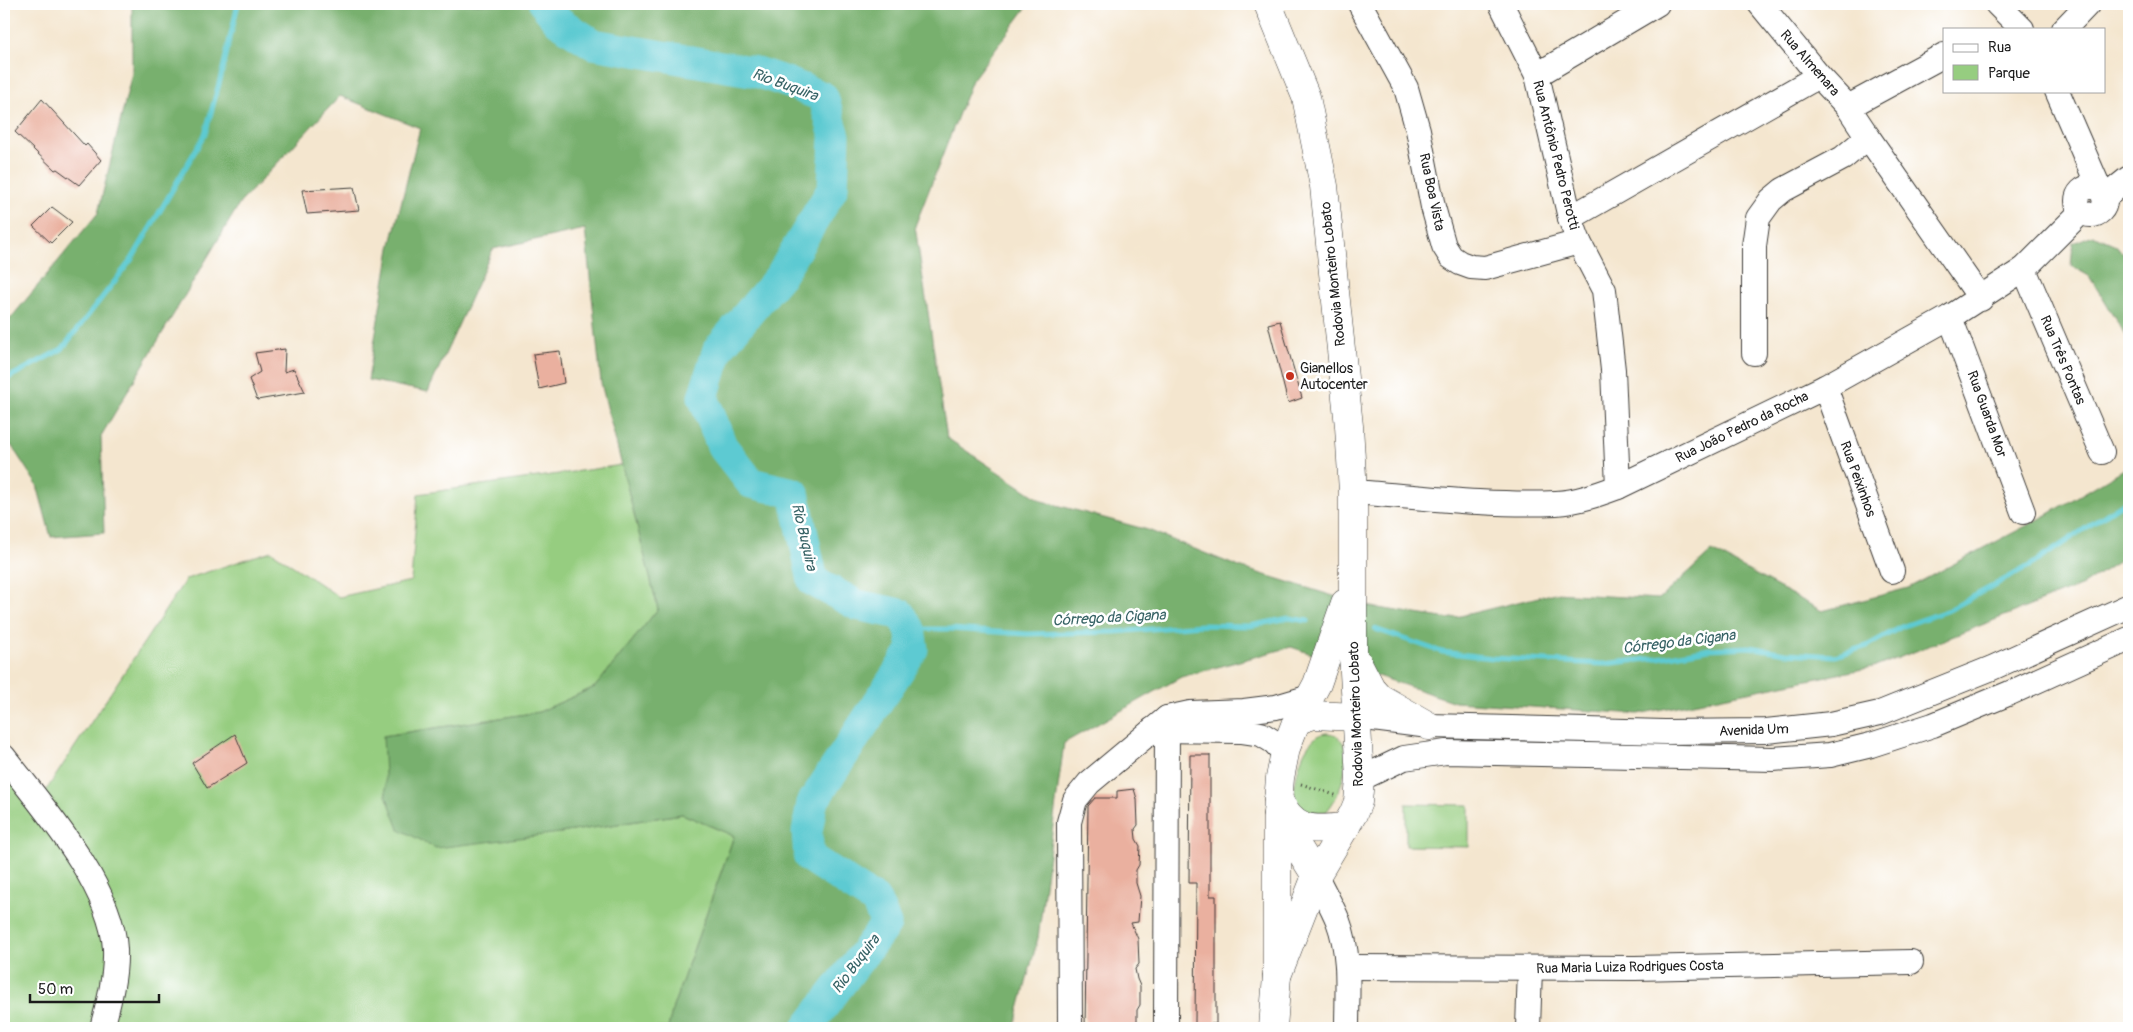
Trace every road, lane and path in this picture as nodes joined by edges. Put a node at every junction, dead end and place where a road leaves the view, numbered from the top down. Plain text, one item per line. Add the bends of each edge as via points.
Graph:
1 (1268, 4) edge
2 (1360, 4) edge
3 (1501, 4) edge
4 (1657, 4) edge
5 (1760, 4) edge
6 (2088, 4) edge
7 (2065, 28) edge
8 (1943, 56) edge
9 (1537, 75) junction
10 (1819, 76) junction
11 (2057, 92) edge
12 (1848, 107) junction
13 (1868, 137) junction
14 (2078, 142) junction
15 (2129, 178) edge
16 (2102, 194) junction
17 (2079, 206) junction
18 (1570, 218) junction
19 (1579, 242) junction
20 (2024, 269) junction
21 (1981, 299) junction
22 (1950, 317) junction
23 (1754, 353) dead end
24 (1825, 387) junction
25 (2102, 452) dead end
26 (1618, 487) junction
27 (1354, 492) junction
28 (2023, 512) dead end
29 (1892, 571) dead end
30 (1352, 583) junction
31 (2129, 606) edge
32 (2129, 639) edge
33 (1353, 654) junction
34 (1304, 709) junction
35 (1357, 717) junction
36 (1429, 726) junction
37 (1161, 727) junction
38 (4, 757) edge
39 (1280, 786) junction
40 (1359, 791) junction
41 (1346, 827) junction
42 (1316, 876) junction
43 (1911, 962) dead end
44 (1348, 967) junction
45 (1530, 968) junction
46 (1277, 976) junction
47 (102, 1028) edge
48 (1070, 1028) edge
49 (1166, 1028) edge
50 (1273, 1028) edge
51 (1347, 1028) edge
52 (1528, 1028) edge

1 - 27 main road, Rodovia Monteiro Lobato via 1306,97 1320,161
2 - 19 street, Rua Boa Vista via 1406,88 1433,207 1444,246 1451,257 1471,267 1485,268
3 - 9 street, Rua Antônio Pedro Perotti
4 - 9 street
5 - 10 street, Rua Almenara
6 - 7 street
8 - 12 street, Rua Almenara
9 - 18 street, Rua Antônio Pedro Perotti
10 - 12 street, Rua Almenara
10 - 18 street
11 - 14 street
12 - 13 street
13 - 21 street
13 - 23 street via 1843,158 1783,190 1758,218 1754,246
14 - 16 street
14 - 17 street
15 - 16 street
16 - 17 street via 2103,206 2098,212 2090,214
17 - 20 street, Rua João Pedro da Rocha
18 - 19 street, Rua Antônio Pedro Perotti
19 - 26 street, Rua Antônio Pedro Perotti via 1604,290 1608,313
20 - 21 street, Rua João Pedro da Rocha
20 - 25 street, Rua Três Pontas
21 - 22 street, Rua João Pedro da Rocha
22 - 24 street, Rua João Pedro da Rocha
22 - 28 street, Rua Guarda Mor
24 - 26 street, Rua João Pedro da Rocha
24 - 29 street, Rua Peixinhos
26 - 27 street, Rua João Pedro da Rocha via 1557,503
27 - 30 main road, Rodovia Monteiro Lobato
30 - 33 main road, Rodovia Monteiro Lobato
30 - 34 main road, Rodovia Monteiro Lobato via 1334,640
31 - 36 street, Avenida Um via 1992,668 1880,713 1831,724 1766,731 1665,732
32 - 40 street via 1933,725 1871,746 1830,755 1773,759 1446,752 1404,758
33 - 35 main road, Rodovia Monteiro Lobato
33 - 36 main road via 1380,698
34 - 35 main road via 1319,715
34 - 37 street via 1276,707 1190,713
34 - 39 main road, Rodovia Monteiro Lobato
35 - 36 street, Avenida Um
35 - 40 main road, Rodovia Monteiro Lobato
37 - 39 street via 1261,734 1274,742
37 - 48 street via 1089,784 1072,810
37 - 49 street
38 - 47 street via 69,843 110,919 115,948 114,976
39 - 40 path
39 - 41 main road via 1285,813 1300,826 1319,830
39 - 42 main road
39 - 46 main road, Rodovia Monteiro Lobato
40 - 41 main road, Rodovia Monteiro Lobato
41 - 42 main road, Rodovia Monteiro Lobato
42 - 44 street via 1338,922
42 - 46 main road, Rodovia Monteiro Lobato
43 - 45 street, Rua Maria Luiza Rodrigues Costa
44 - 45 street, Rua Maria Luiza Rodrigues Costa
44 - 51 street
45 - 52 street
46 - 50 main road, Rodovia Monteiro Lobato

